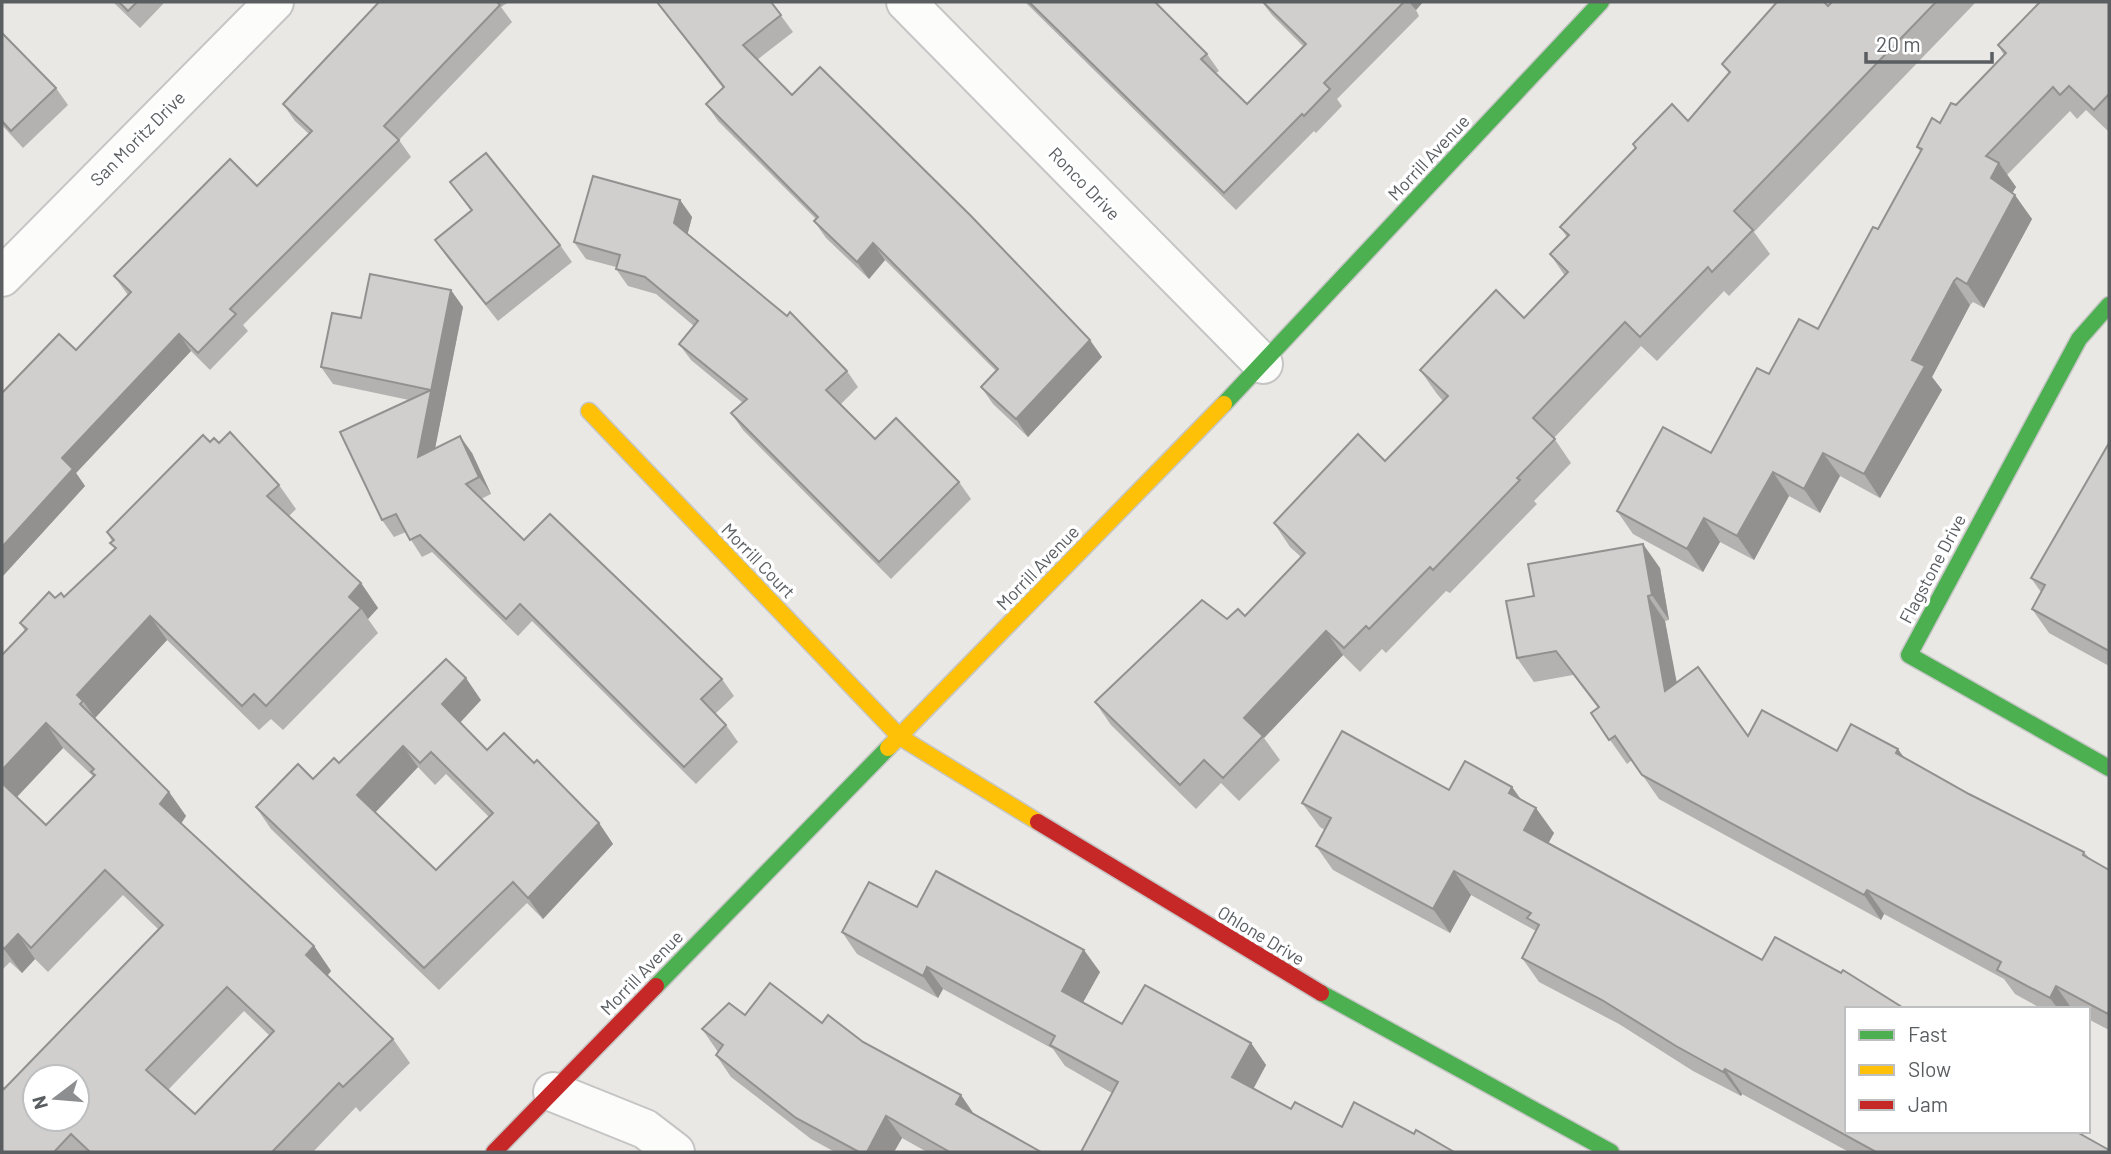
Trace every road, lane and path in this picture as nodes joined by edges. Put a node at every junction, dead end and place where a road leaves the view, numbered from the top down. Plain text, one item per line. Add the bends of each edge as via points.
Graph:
1 (274, 2) edge
2 (906, 2) edge
3 (1601, 2) edge
4 (2, 277) edge
5 (2109, 305) edge
6 (1264, 364) junction
7 (589, 411) dead end
8 (900, 737) junction
9 (2109, 768) edge
10 (552, 1092) junction
11 (494, 1152) edge
12 (675, 1152) edge
13 (1611, 1152) edge

1 - 4 street, San Moritz Drive
2 - 6 street, Ronco Drive
3 - 6 street, Morrill Avenue
5 - 9 street, Flagstone Drive via 2079,339 1909,655
6 - 8 street, Morrill Avenue
7 - 8 street, Morrill Court
8 - 10 street, Morrill Avenue
8 - 13 street, Ohlone Drive via 1287,974
10 - 11 street, Morrill Avenue
10 - 12 street via 645,1129

